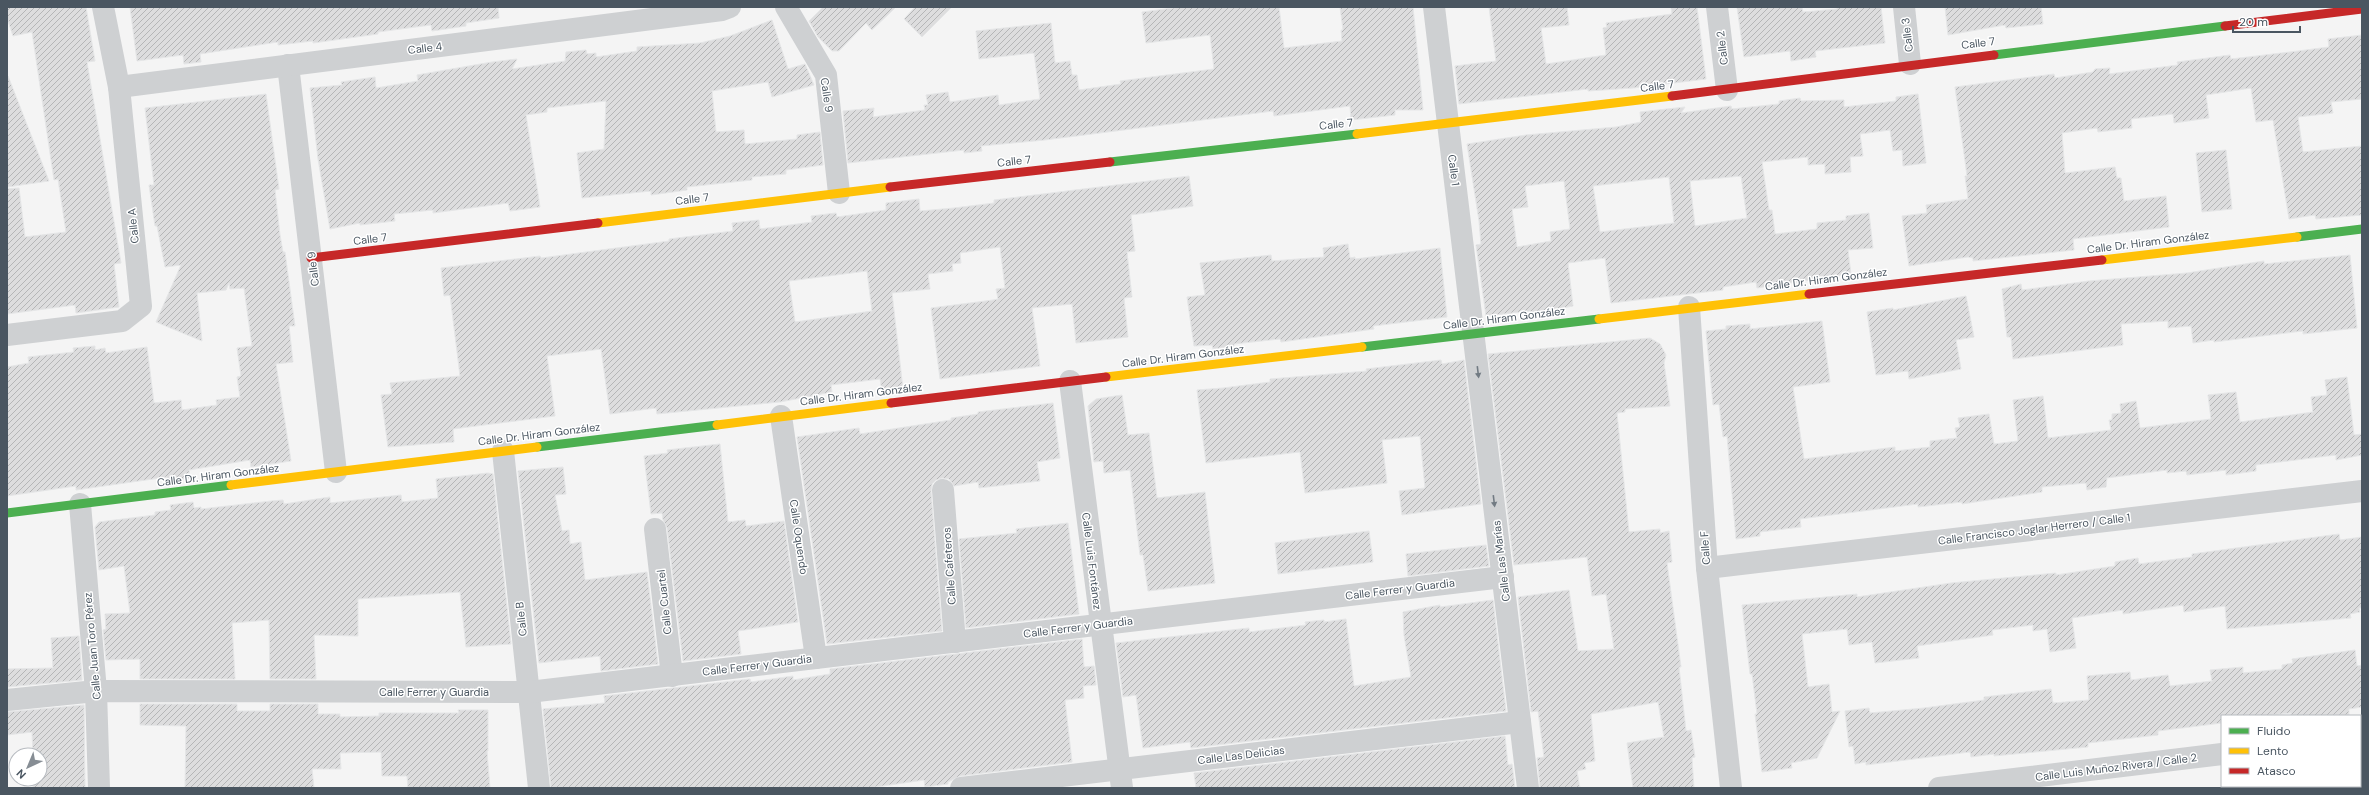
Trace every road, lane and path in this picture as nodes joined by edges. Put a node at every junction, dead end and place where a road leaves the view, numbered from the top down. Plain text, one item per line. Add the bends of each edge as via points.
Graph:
1 (103, 7) edge
2 (730, 7) edge
3 (786, 7) edge
4 (1434, 7) edge
5 (1717, 7) edge
6 (1904, 7) edge
7 (2362, 9) edge
8 (1910, 64) junction
9 (288, 65) junction
10 (119, 87) junction
11 (1727, 90) junction
12 (1448, 124) junction
13 (838, 193) junction
14 (2362, 228) edge
15 (311, 258) junction
16 (1688, 308) junction
17 (1474, 334) junction
18 (7, 335) edge
19 (1070, 381) junction
20 (781, 416) junction
21 (503, 451) junction
22 (336, 472) junction
23 (943, 490) dead end
24 (2362, 491) edge
25 (80, 504) junction
26 (7, 513) edge
27 (655, 529) dead end
28 (1706, 568) junction
29 (1503, 577) junction
30 (1100, 625) junction
31 (955, 642) junction
32 (816, 658) junction
33 (672, 676) junction
34 (96, 691) junction
35 (529, 692) junction
36 (7, 700) edge
37 (1520, 722) junction
38 (2221, 754) edge
39 (1121, 779) edge
40 (99, 788) edge
41 (539, 788) edge
42 (961, 788) edge
43 (1528, 788) edge
44 (1731, 788) edge
45 (1939, 788) edge

1 - 10 street, Calle A
2 - 9 street, Calle 4
3 - 13 street, Calle 9 via 826,75
4 - 12 street, Calle 1
5 - 11 street, Calle 2
6 - 8 street, Calle 3
7 - 8 street, Calle 7
8 - 11 street, Calle 7
9 - 10 street, Calle 4
9 - 15 street, Calle 9
10 - 18 street, Calle A via 141,306 122,321
11 - 12 street, Calle 7
12 - 13 street, Calle 7
12 - 17 street, Calle 1
13 - 15 street, Calle 7
14 - 16 street, Calle Dr. Hiram González
15 - 22 street, Calle 9
16 - 17 street, Calle Dr. Hiram González
16 - 28 street, Calle F
17 - 19 street, Calle Dr. Hiram González
17 -> 29 street, Calle Las Marías
19 - 20 street, Calle Dr. Hiram González
19 - 30 street, Calle Luis Fontánez
20 - 21 street, Calle Dr. Hiram González
20 - 32 street, Calle Oquendo
21 - 22 street, Calle Dr. Hiram González
21 - 35 street, Calle B
22 - 25 street, Calle Dr. Hiram González
23 - 31 street, Calle Cafeteros
24 - 28 street, Calle Francisco Joglar Herrero / Calle 1
25 - 26 street, Calle Dr. Hiram González
25 - 34 street, Calle Juan Toro Pérez
27 - 33 street, Calle Cuartel
28 - 44 street, Calle F
29 - 30 street, Calle Ferrer y Guardia
29 - 37 street, Calle Las Marías
30 - 31 street, Calle Ferrer y Guardia
30 - 39 street, Calle Luis Fontánez
31 - 32 street, Calle Ferrer y Guardia
32 - 33 street, Calle Ferrer y Guardia
33 - 35 street, Calle Ferrer y Guardia
34 - 35 street, Calle Ferrer y Guardia
34 - 36 street, Calle Ferrer y Guardia
34 - 40 street, Calle Juan Toro Pérez
35 - 41 street, Calle B
37 - 39 street, Calle Las Delicias
37 - 43 street, Calle Las Marías
38 - 45 street, Calle Luis Muñoz Rivera / Calle 2
39 - 42 street, Calle Las Delicias

